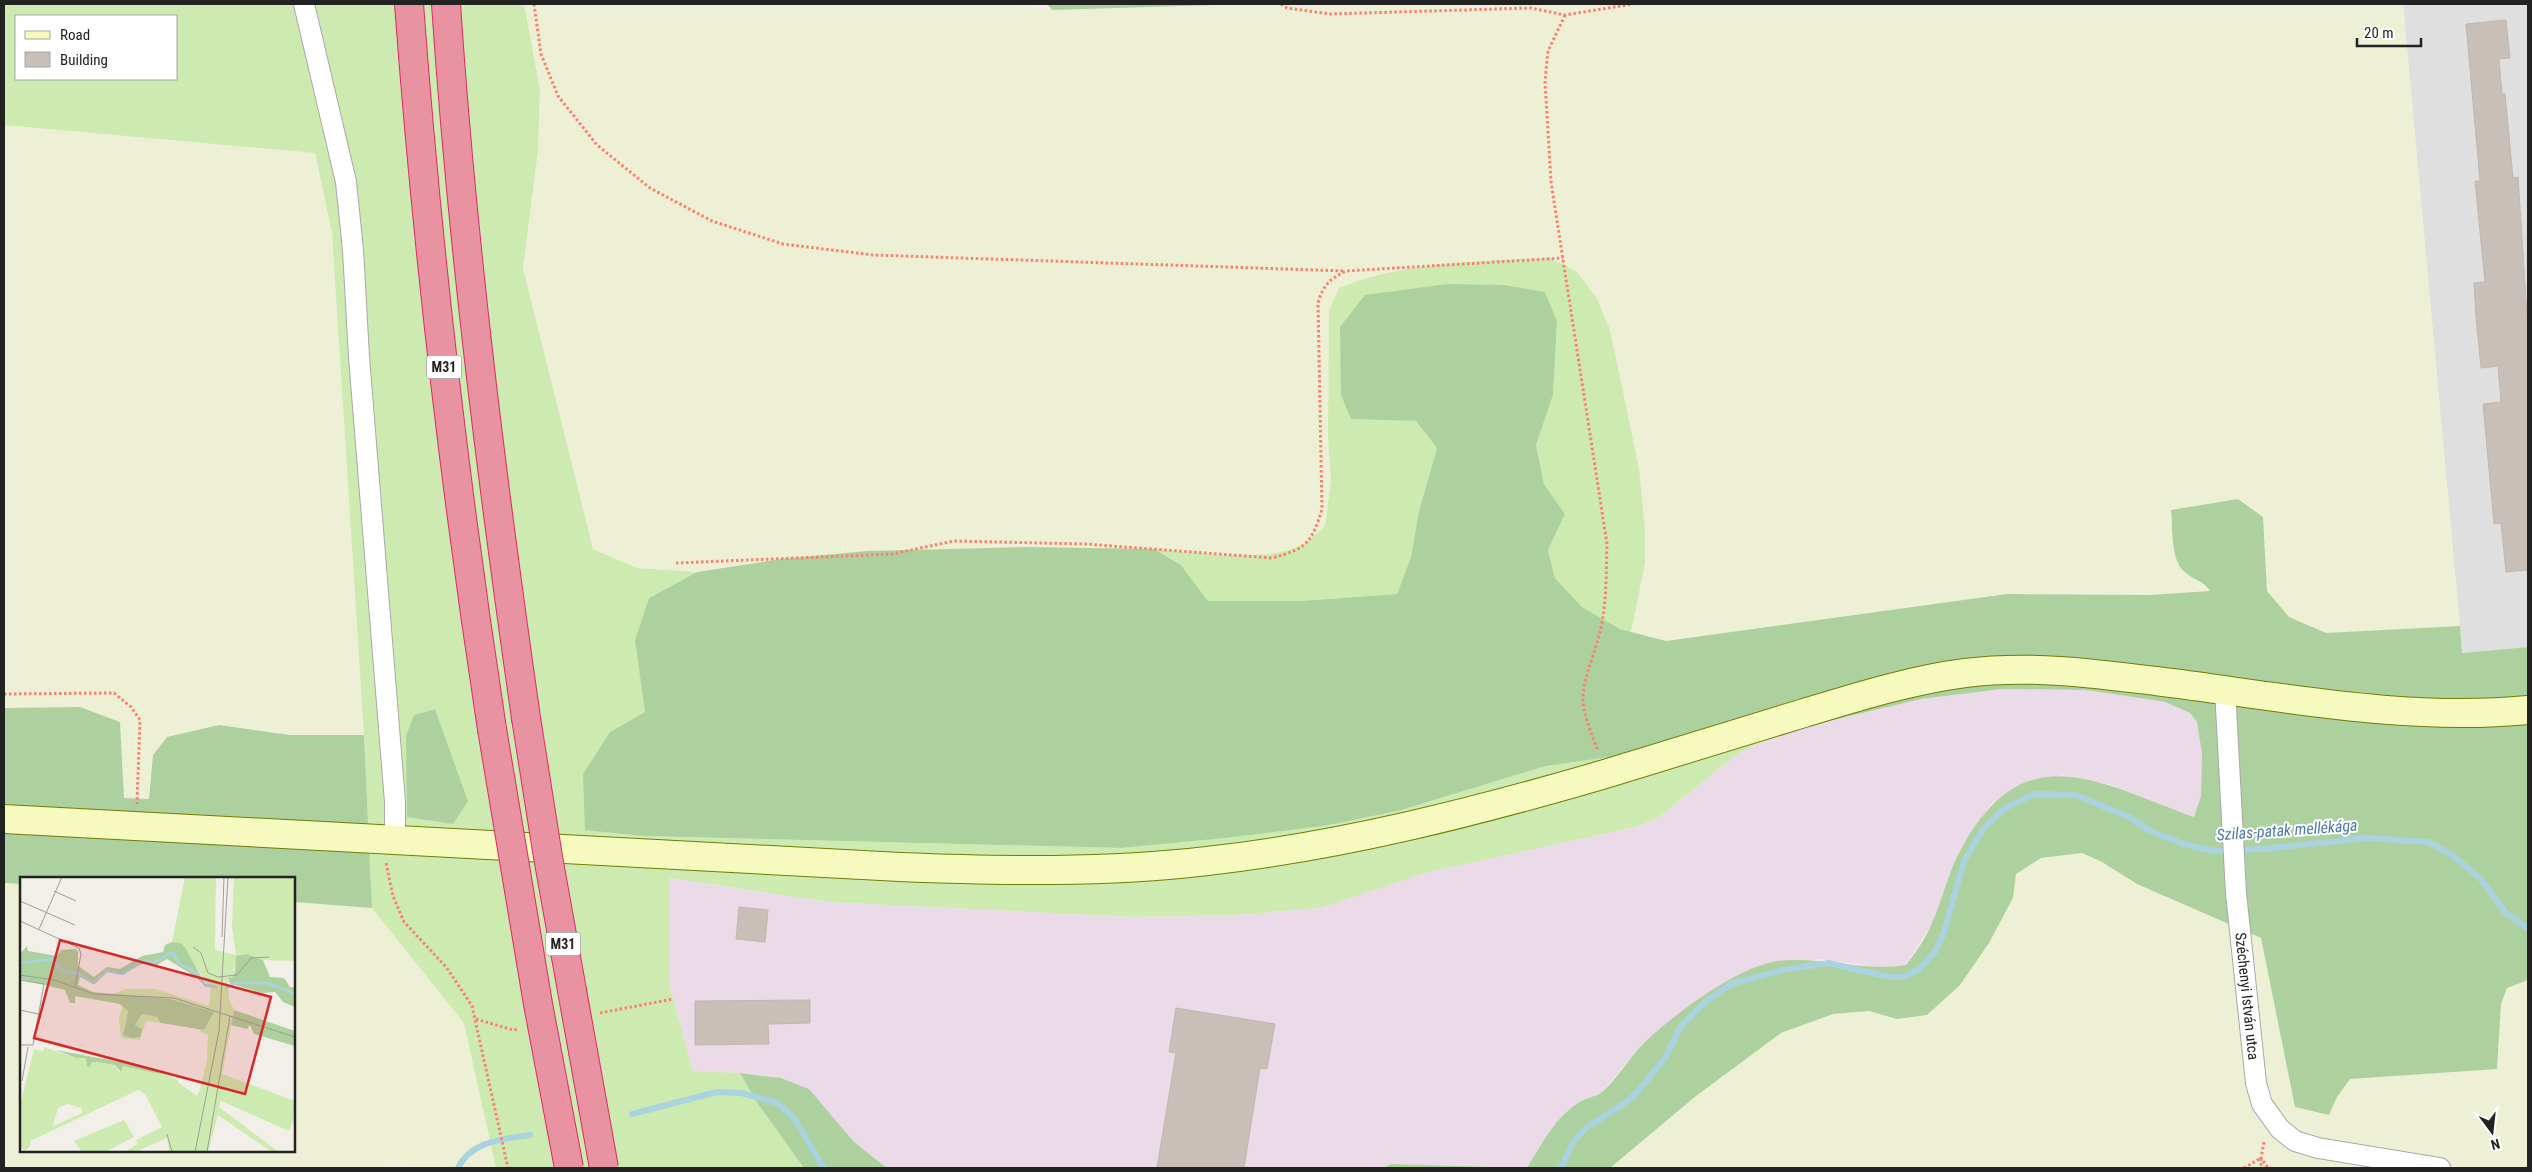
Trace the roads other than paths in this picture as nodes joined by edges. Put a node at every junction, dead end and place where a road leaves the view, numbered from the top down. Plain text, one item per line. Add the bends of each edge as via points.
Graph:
1 (304, 4) edge
2 (409, 4) edge
3 (446, 4) edge
4 (2225, 689) junction
5 (2528, 710) edge
6 (4, 819) edge
7 (389, 839) junction
8 (569, 1168) edge
9 (604, 1168) edge
10 (2440, 1168) edge

1 - 7 street via 347,191 394,793
2 - 8 highway, M31, bridge via 436,301 461,515 492,729
3 - 9 highway, M31, bridge via 476,330 526,718
4 - 5 main road via 2341,706 2418,712 2479,714
4 - 7 main road via 2039,668 1958,674 1874,692 1467,812 1375,833 1205,861 1008,871
4 - 10 street, Széchenyi István utca via 2236,893 2256,1083 2262,1104 2280,1129 2295,1141 2318,1148
6 - 7 main road

